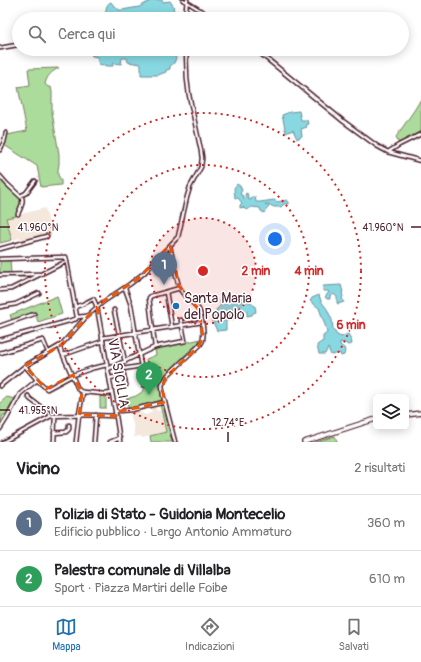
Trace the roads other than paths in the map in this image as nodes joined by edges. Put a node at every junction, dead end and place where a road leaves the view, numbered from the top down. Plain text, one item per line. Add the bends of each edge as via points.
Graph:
1 (183, 0) edge
2 (187, 1) edge
3 (186, 12) edge
4 (204, 12) edge
5 (12, 46) edge
6 (0, 48) edge
7 (186, 56) edge
8 (264, 56) edge
9 (6, 134) dead end
10 (421, 134) edge
11 (0, 150) edge
12 (388, 152) junction
13 (421, 161) edge
14 (0, 176) edge
15 (35, 181) dead end
16 (20, 196) junction
17 (18, 214) dead end
18 (47, 236) dead end
19 (170, 245) junction
20 (0, 248) edge
21 (0, 259) edge
22 (67, 261) junction
23 (41, 274) junction
24 (0, 275) edge
25 (125, 288) junction
26 (180, 288) junction
27 (0, 290) edge
28 (166, 292) junction
29 (39, 293) dead end
30 (0, 307) edge
31 (75, 308) junction
32 (97, 308) junction
33 (114, 310) dead end
34 (91, 313) junction
35 (34, 314) dead end
36 (87, 316) junction
37 (99, 317) junction
38 (76, 318) junction
39 (181, 320) dead end
40 (202, 322) junction
41 (81, 323) junction
42 (0, 326) edge
43 (182, 326) junction
44 (172, 327) junction
45 (153, 330) junction
46 (135, 333) junction
47 (119, 336) junction
48 (0, 340) edge
49 (103, 340) junction
50 (59, 346) junction
51 (156, 347) junction
52 (48, 352) junction
53 (0, 353) edge
54 (63, 354) junction
55 (139, 355) junction
56 (123, 362) junction
57 (107, 365) junction
58 (25, 366) junction
59 (141, 366) junction
60 (108, 369) junction
61 (123, 369) junction
62 (73, 375) junction
63 (124, 375) junction
64 (110, 378) junction
65 (37, 380) junction
66 (0, 385) edge
67 (144, 385) dead end
68 (120, 388) dead end
69 (83, 392) junction
70 (112, 393) junction
71 (28, 396) dead end
72 (164, 402) junction
73 (116, 411) junction
74 (421, 413) edge
75 (409, 414) edge
76 (79, 415) junction
77 (96, 415) junction
78 (51, 416) junction
79 (55, 416) junction
80 (116, 416) junction
81 (373, 420) edge
82 (69, 426) dead end
83 (0, 429) edge
84 (54, 433) junction
85 (120, 438) junction
86 (3, 442) edge
87 (54, 442) edge
88 (76, 442) edge
89 (94, 442) edge
90 (110, 442) edge
91 (120, 442) edge
92 (175, 442) edge
93 (304, 442) edge

1 - 2 street
2 - 3 street
2 - 4 street
5 - 6 street
7 - 19 street via 188,87 202,162 190,187 178,237
8 - 12 street via 343,120
9 - 11 street
10 - 12 street
12 - 13 street
14 - 16 street
15 - 16 street via 26,193
16 - 17 street via 23,203
18 - 20 street
19 - 25 street via 144,273
19 - 26 street
21 - 22 street via 66,257
22 - 23 street
22 - 31 street
23 - 24 street
23 - 27 street via 10,289
25 - 32 street
25 - 46 street via 131,305
26 - 28 street
26 - 40 street via 198,309
28 - 44 street
28 - 45 street via 150,296 148,300
29 - 30 street via 14,305
31 - 32 street via 93,299
31 - 38 street
32 - 34 street
32 - 37 street, VIA SICILIA
33 - 47 street
34 - 36 street
34 - 37 street
35 - 42 street
36 - 38 street
36 - 41 street
37 - 49 street, VIA SICILIA
38 - 41 street
38 - 48 street
39 - 43 street
40 - 43 street
40 - 72 street via 203,337 200,345 164,381
41 - 50 street
43 - 44 street
43 - 51 street via 185,341
44 - 45 street
45 - 46 street
45 - 51 street
46 - 47 street
46 - 55 street
47 - 49 street
47 - 56 street
49 - 54 street
49 - 57 street, VIA SICILIA
50 - 52 street
50 - 54 street
51 - 55 street
52 - 53 street via 43,340
52 - 58 street
54 - 62 street
55 - 56 street
55 - 59 street
56 - 60 street
56 - 61 street
57 - 60 street, VIA SICILIA
57 - 62 street
58 - 65 street
58 - 66 street
59 - 61 street
59 - 67 street
60 - 64 street, VIA SICILIA
61 - 63 street
62 - 65 street via 47,389
62 - 69 street via 78,390
63 - 64 street
63 - 68 street via 126,386
64 - 70 street, VIA SICILIA
65 - 83 street via 20,394
69 - 70 street
69 - 76 street
70 - 73 street, VIA SICILIA
71 - 78 street
72 - 73 street
72 - 92 street
73 - 80 street, VIA SICILIA
74 - 75 main road
76 - 77 street
76 - 79 street
76 - 88 street
77 - 80 street
77 - 89 street
78 - 79 street
78 - 86 street
79 - 84 street
80 - 85 street, VIA SICILIA
81 - 93 main road
82 - 84 street via 66,432
84 - 87 street
85 - 90 street
85 - 91 street, VIA SICILIA

